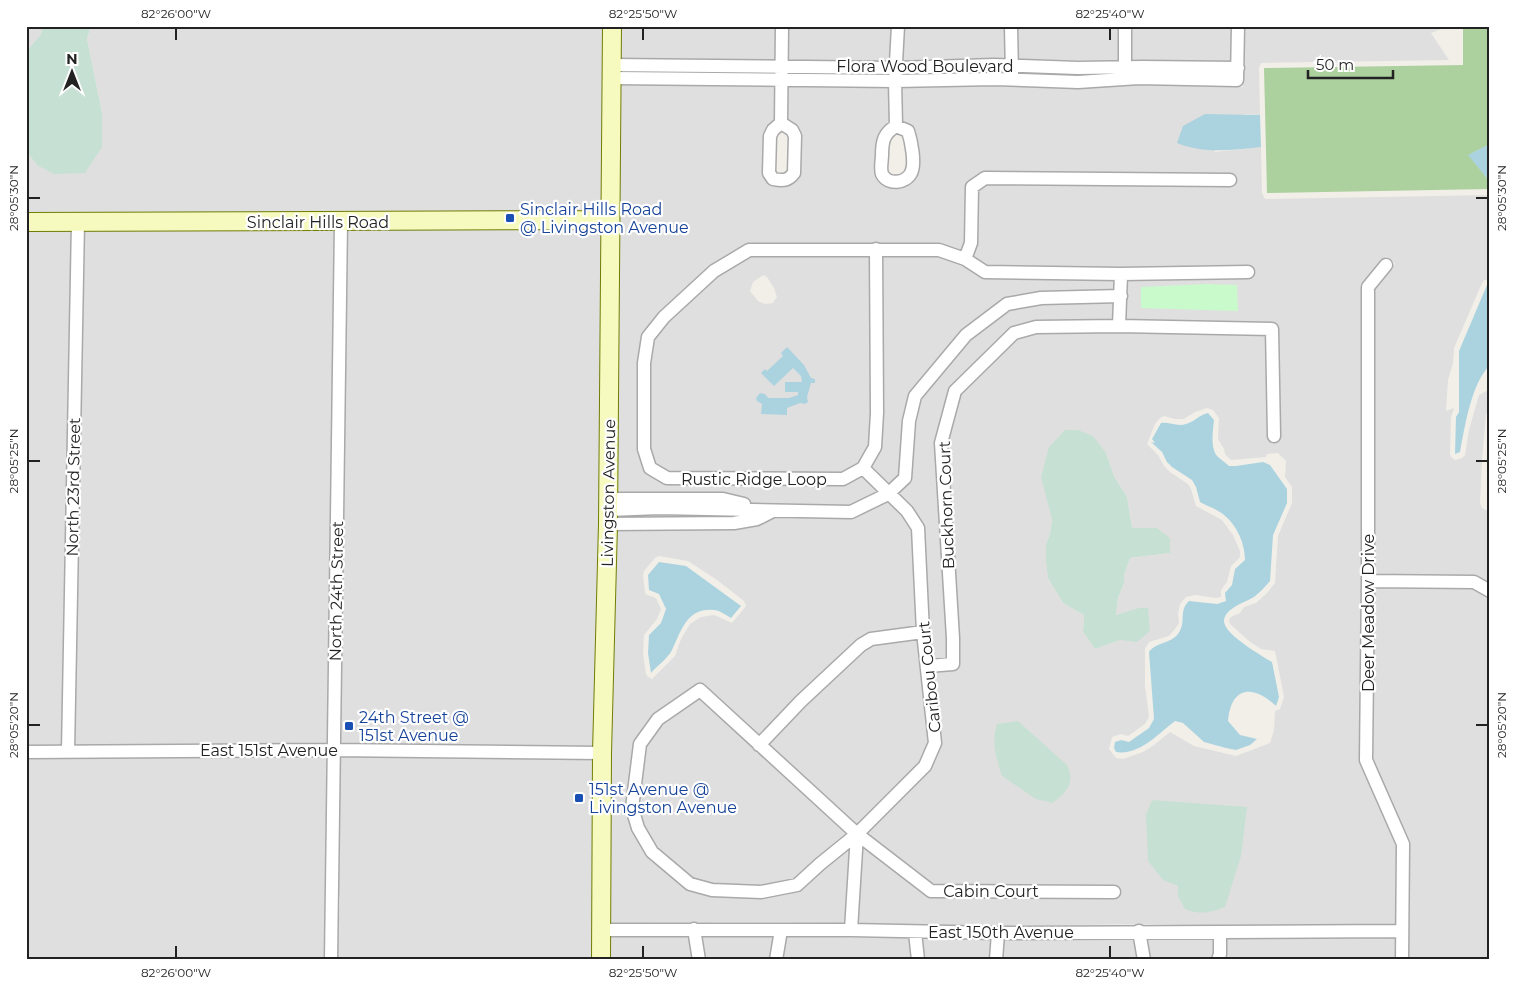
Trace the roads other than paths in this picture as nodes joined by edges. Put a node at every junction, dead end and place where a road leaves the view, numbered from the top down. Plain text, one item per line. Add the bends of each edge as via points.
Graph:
1 (612, 26) edge
2 (782, 26) edge
3 (898, 26) edge
4 (1011, 26) edge
5 (1125, 26) edge
6 (1238, 26) edge
7 (781, 66) junction
8 (1012, 66) junction
9 (896, 68) junction
10 (612, 71) junction
11 (1125, 73) junction
12 (1012, 79) junction
13 (781, 80) junction
14 (895, 81) junction
15 (781, 123) dead end
16 (896, 126) dead end
17 (1230, 180) dead end
18 (610, 220) junction
19 (26, 222) edge
20 (78, 222) junction
21 (341, 222) junction
22 (876, 249) junction
23 (965, 259) junction
24 (1386, 265) dead end
25 (1248, 272) dead end
26 (1121, 274) junction
27 (1121, 296) junction
28 (1119, 326) junction
29 (1274, 436) dead end
30 (863, 468) junction
31 (888, 494) junction
32 (608, 511) junction
33 (773, 511) junction
34 (1368, 581) junction
35 (1490, 591) edge
36 (923, 632) junction
37 (928, 666) junction
38 (759, 745) junction
39 (334, 750) junction
40 (26, 752) edge
41 (68, 752) junction
42 (602, 753) junction
43 (857, 834) junction
44 (1114, 892) dead end
45 (601, 930) junction
46 (694, 930) junction
47 (781, 930) junction
48 (851, 930) junction
49 (1139, 931) junction
50 (1401, 931) junction
51 (915, 932) junction
52 (998, 933) junction
53 (1220, 933) junction
54 (332, 960) edge
55 (601, 960) edge
56 (699, 960) edge
57 (776, 960) edge
58 (918, 960) edge
59 (996, 960) edge
60 (1144, 960) edge
61 (1218, 960) edge
62 (1402, 960) edge

1 - 10 street, Livingston Avenue
2 - 7 street
3 - 9 street
4 - 8 street
5 - 11 street
6 - 11 street, Flora Wood Boulevard via 1237,74
7 - 9 street, Flora Wood Boulevard
7 - 10 street, Flora Wood Boulevard
7 - 13 street
8 - 9 street, Flora Wood Boulevard
8 - 11 street, Flora Wood Boulevard
8 - 12 street
9 - 14 street
10 - 13 street, Flora Wood Boulevard
10 - 18 street, Livingston Avenue
11 - 12 street, Flora Wood Boulevard via 1078,82
12 - 14 street, Flora Wood Boulevard
13 - 14 street, Flora Wood Boulevard
13 - 15 street
14 - 16 street
17 - 23 street via 985,178 972,188 971,243
18 - 21 street, Sinclair Hills Road
18 - 32 street, Livingston Avenue
19 - 20 street, Sinclair Hills Road
20 - 21 street, Sinclair Hills Road
20 - 41 street, North 23rd Street
21 - 39 street, North 24th Street
22 - 23 street, Rustic Ridge Loop via 939,250
22 - 30 street via 875,447
22 - 30 street, Rustic Ridge Loop via 750,250 714,271 664,317 648,337 644,363 644,449 650,468 667,478 844,479
23 - 26 street, Rustic Ridge Loop via 985,272
24 - 34 street, Deer Meadow Drive via 1368,287
25 - 26 street, Rustic Ridge Loop
26 - 27 street
27 - 28 street
27 - 31 street via 1041,298 1007,304 966,335 915,396 905,478
28 - 29 street, Buckhorn Court via 1272,329
28 - 37 street, Buckhorn Court via 1036,327 1014,333 955,391 941,443 953,664
30 - 31 street
31 - 33 street via 851,512
31 - 36 street, Caribou Court via 907,511 918,528
32 - 33 street via 723,499
32 - 33 street via 734,523 757,519
32 - 42 street, Livingston Avenue
34 - 35 street via 1474,582
34 - 50 street, Deer Meadow Drive via 1366,760 1403,844
36 - 37 street, Caribou Court
36 - 38 street via 871,639 861,645
37 - 43 street, Caribou Court via 935,743 925,766
38 - 43 street, Cabin Court
38 - 43 street, Caribou Court via 700,690 658,719 640,744 632,808 638,828 652,852 690,884 712,890 761,892 797,886
39 - 41 street, East 151st Avenue
39 - 42 street, East 151st Avenue
39 - 54 street, North 24th Street
40 - 41 street, East 151st Avenue
42 - 45 street, Livingston Avenue
43 - 44 street, Cabin Court via 931,891
43 - 48 street
45 - 46 street, East 150th Avenue
45 - 55 street, Livingston Avenue
46 - 47 street, East 150th Avenue
46 - 56 street
47 - 48 street, East 150th Avenue
47 - 57 street
48 - 51 street, East 150th Avenue
49 - 52 street, East 150th Avenue
49 - 53 street, East 150th Avenue
49 - 60 street
50 - 53 street, East 150th Avenue
50 - 62 street, Deer Meadow Drive
51 - 52 street, East 150th Avenue
51 - 58 street
52 - 59 street
53 - 61 street

